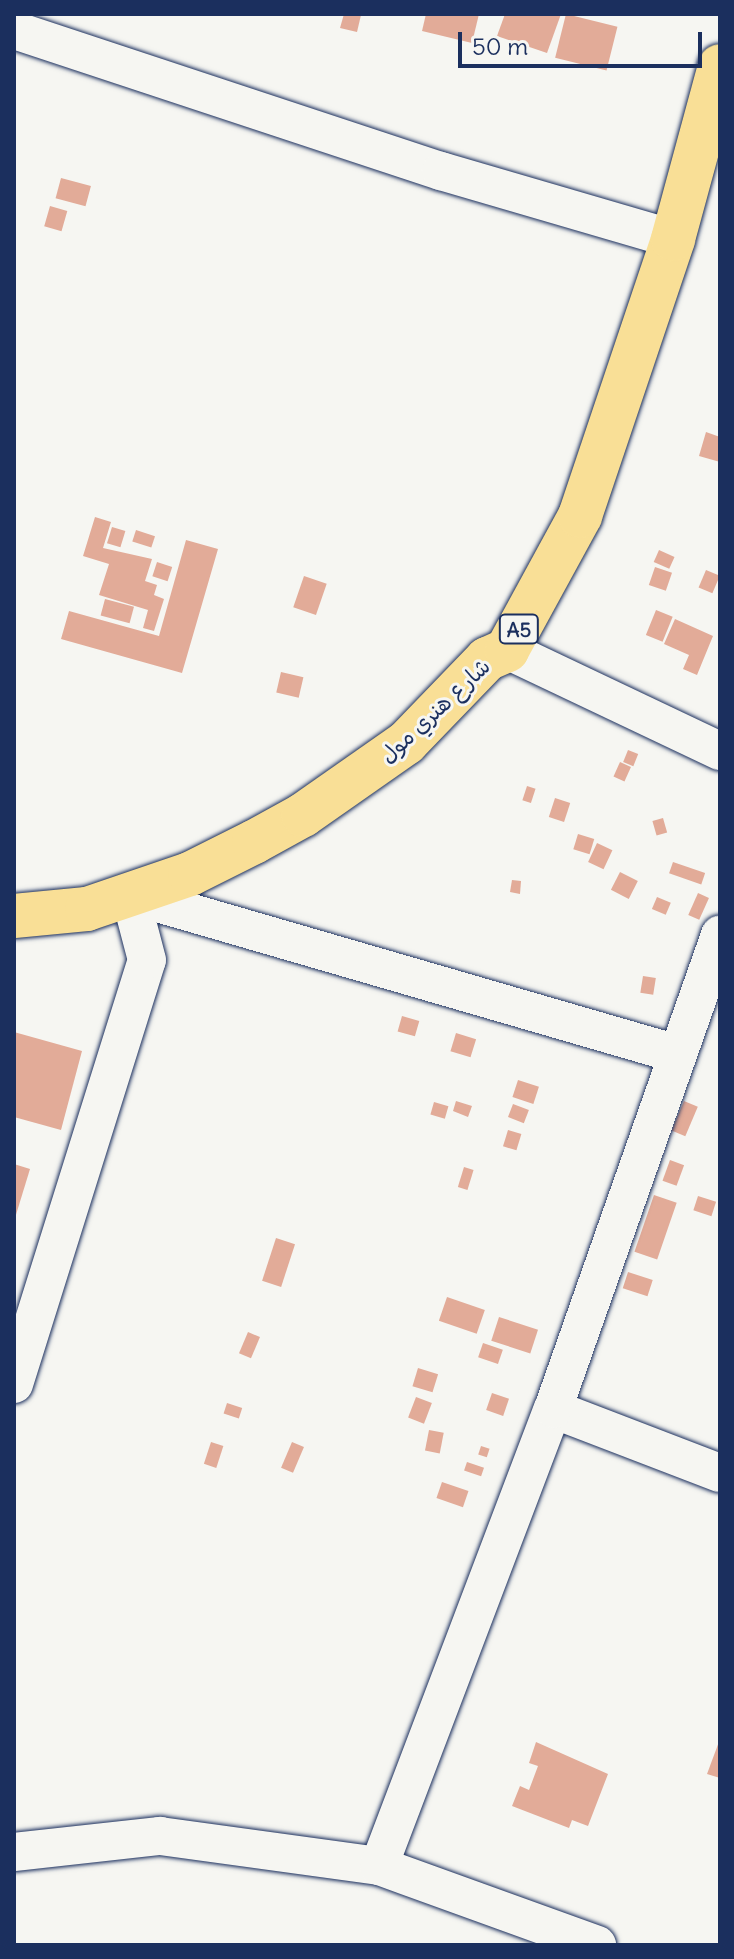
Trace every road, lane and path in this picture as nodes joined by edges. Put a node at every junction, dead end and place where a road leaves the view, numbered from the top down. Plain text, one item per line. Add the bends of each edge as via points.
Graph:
1 (14, 30) edge
2 (720, 66) edge
3 (673, 239) junction
4 (507, 650) junction
5 (720, 751) edge
6 (130, 895) junction
7 (14, 916) edge
8 (720, 935) edge
9 (674, 1053) junction
10 (14, 1384) edge
11 (553, 1409) junction
12 (720, 1473) edge
13 (14, 1852) edge
14 (379, 1866) junction
15 (597, 1945) edge

1 - 3 street via 441,171
2 - 3 highway, شارع هنري مول / A5
3 - 4 highway, شارع هنري مول / A5 via 580,516
4 - 5 street
4 - 6 highway, شارع هنري مول / A5 via 487,659 406,743 303,815 190,874
6 - 7 highway, شارع هنري مول / A5 via 87,909
6 - 9 street
6 - 10 street via 147,960
8 - 9 street
9 - 11 street
11 - 12 street
11 - 14 street
13 - 14 street via 160,1836
14 - 15 street

